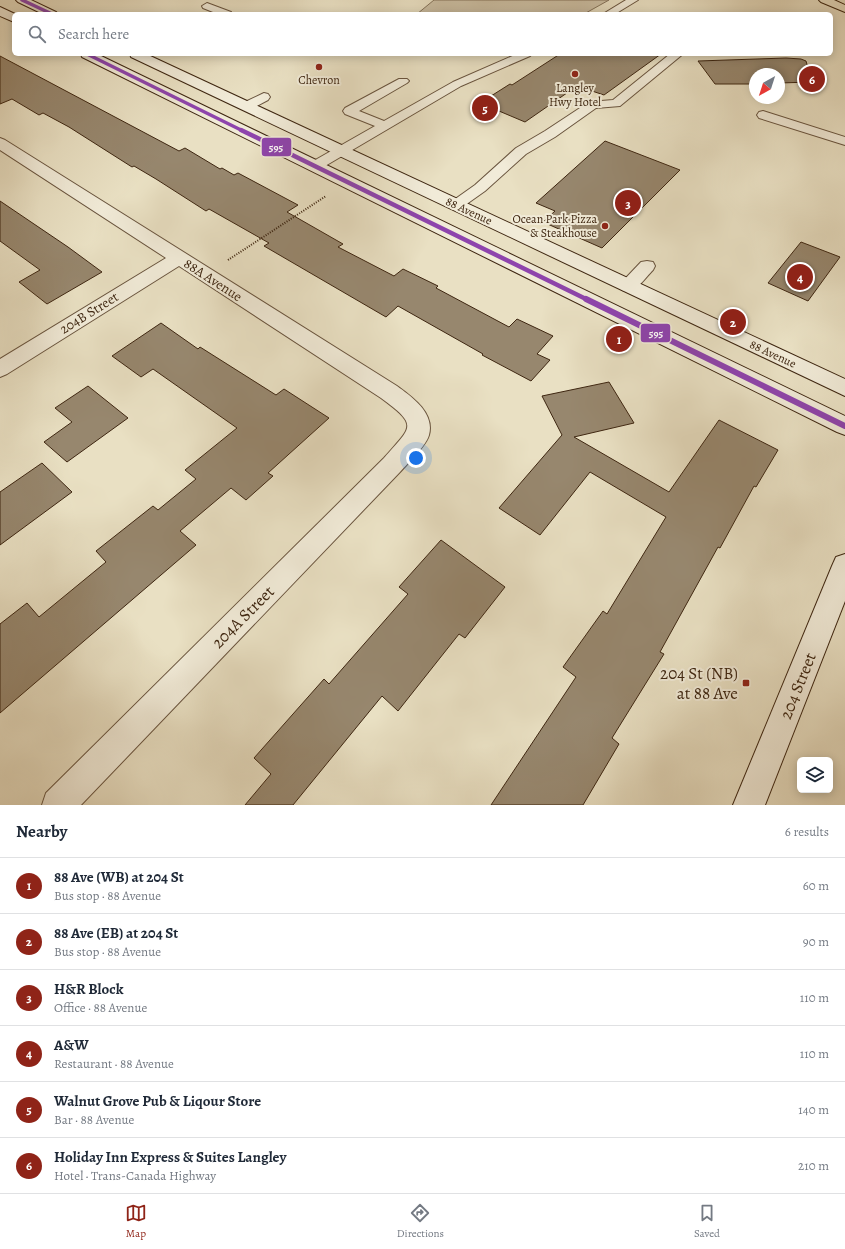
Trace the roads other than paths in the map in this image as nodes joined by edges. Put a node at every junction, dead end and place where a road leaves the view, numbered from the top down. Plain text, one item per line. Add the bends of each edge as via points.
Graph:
1 (22, 0) edge
2 (633, 0) edge
3 (825, 0) edge
4 (207, 6) dead end
5 (845, 9) edge
6 (0, 11) edge
7 (48, 12) edge
8 (222, 12) edge
9 (612, 12) edge
10 (12, 17) edge
11 (91, 56) edge
12 (130, 56) edge
13 (139, 56) edge
14 (521, 56) edge
15 (675, 56) edge
16 (108, 64) junction
17 (403, 81) dead end
18 (264, 98) dead end
19 (247, 106) junction
20 (763, 115) dead end
21 (385, 126) junction
22 (845, 141) edge
23 (2, 148) edge
24 (342, 151) junction
25 (315, 166) junction
26 (456, 205) junction
27 (178, 258) junction
28 (647, 266) dead end
29 (628, 286) junction
30 (0, 369) edge
31 (845, 388) edge
32 (419, 424) joint
33 (845, 426) edge
34 (845, 566) edge
35 (58, 805) edge
36 (749, 805) edge

1 - 7 main road
2 - 9 lane
3 - 5 highway
4 - 8 lane
6 - 10 main road
11 - 16 main road, 88 Avenue
12 - 16 main road
13 - 19 main road, 88 Avenue
14 - 21 lane via 457,84
15 - 26 lane via 616,103 593,105 520,151 480,188
16 - 25 main road, 88 Avenue
17 - 21 lane via 349,111
18 - 19 lane
19 - 24 main road, 88 Avenue
20 - 22 lane
21 - 24 lane
23 - 27 main road, 88A Avenue
24 - 25 lane
24 - 26 main road, 88 Avenue
25 - 33 main road, 88 Avenue
26 - 29 main road, 88 Avenue
27 - 30 main road, 204B Street
27 - 32 main road, 88A Avenue via 389,392 411,408
28 - 29 lane
29 - 31 main road, 88 Avenue
32 - 35 main road, 204A Street via 418,435 392,465
34 - 36 main road, 204 Street

